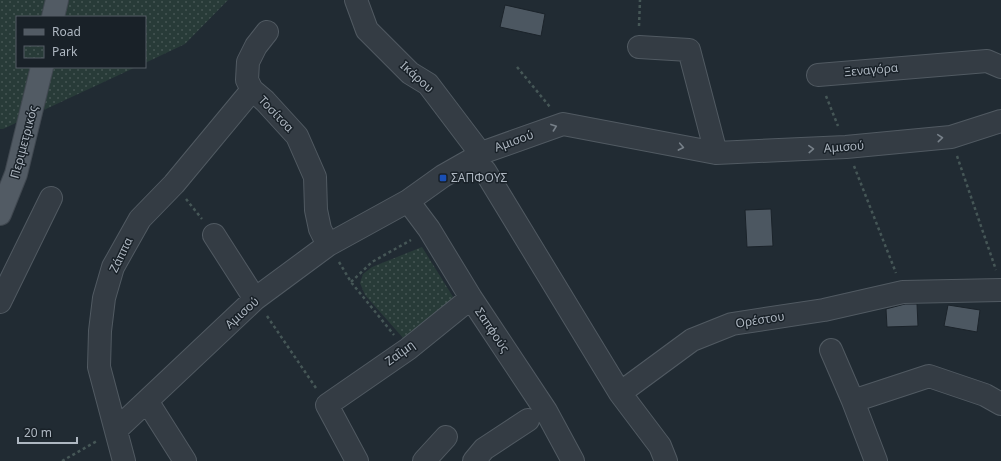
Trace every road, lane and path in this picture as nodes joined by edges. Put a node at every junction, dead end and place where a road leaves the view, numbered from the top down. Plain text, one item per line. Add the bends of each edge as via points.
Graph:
1 (57, 0) edge
2 (356, 0) edge
3 (640, 0) edge
4 (53, 16) edge
5 (267, 32) dead end
6 (639, 47) joint
7 (517, 67) dead end
8 (1001, 67) edge
9 (42, 68) edge
10 (818, 75) joint
11 (252, 90) junction
12 (1001, 120) edge
13 (563, 124) junction
14 (951, 137) junction
15 (846, 147) junction
16 (716, 153) junction
17 (483, 163) junction
18 (174, 184) junction
19 (51, 198) dead end
20 (408, 201) junction
21 (0, 214) edge
22 (428, 230) junction
23 (214, 235) joint
24 (328, 245) junction
25 (1000, 283) edge
26 (904, 292) junction
27 (471, 298) junction
28 (256, 299) junction
29 (0, 302) edge
30 (396, 338) dead end
31 (831, 350) dead end
32 (620, 393) junction
33 (147, 401) junction
34 (853, 401) junction
35 (1001, 404) edge
36 (327, 406) junction
37 (528, 420) dead end
38 (116, 430) junction
39 (446, 436) dead end
40 (62, 461) edge
41 (124, 461) edge
42 (185, 461) edge
43 (357, 461) edge
44 (424, 461) edge
45 (474, 461) edge
46 (573, 461) edge
47 (666, 461) edge
48 (876, 461) edge

1 - 4 main road
2 - 17 street, Ικάρου via 367,30 410,73 428,84
3 - 6 path
5 - 11 street, Τοσίτσα via 248,62 247,80
6 - 16 street via 689,50
7 - 13 path
8 - 10 street, Ξεναγόρα via 987,61
9 - 21 main road, Περιμετρικός via 16,174
10 - 15 path
11 - 18 street, Ζάππα
11 - 24 street, Τοσίτσα via 297,136 315,177 316,210 320,229
12 - 14 street, Αμισού
13 -> 16 street, Αμισού
17 -> 13 street, Αμισού via 487,151
15 -> 14 street, Αμισού
14 - 25 path
16 -> 15 street, Αμισού
15 - 26 path
17 - 20 street, Αμισού via 444,176
17 - 32 street, Ικάρου
18 - 23 path
18 - 38 street, Ζάππα via 140,219 113,267 104,298 99,367
19 - 29 street
20 - 22 street, Σαπφούς
20 - 24 street, Αμισού
22 - 27 street, Σαπφούς
22 - 30 path via 372,262 351,282
23 - 28 street
24 - 28 street, Αμισού
25 - 26 street, Ορέστου
26 - 32 street, Ορέστου via 824,310 732,324 692,340
27 - 36 street, Ζαΐμη via 408,349
27 - 46 street, Σαπφούς via 546,411
28 - 33 street, Αμισού
28 - 36 path
31 - 34 street
32 - 47 street via 660,446
33 - 38 street, Αμισού
33 - 42 street
34 - 35 street via 929,376 985,394
34 - 48 street
36 - 43 street
37 - 45 street via 484,449
38 - 40 path
38 - 41 street, Ζάππα
39 - 44 street

